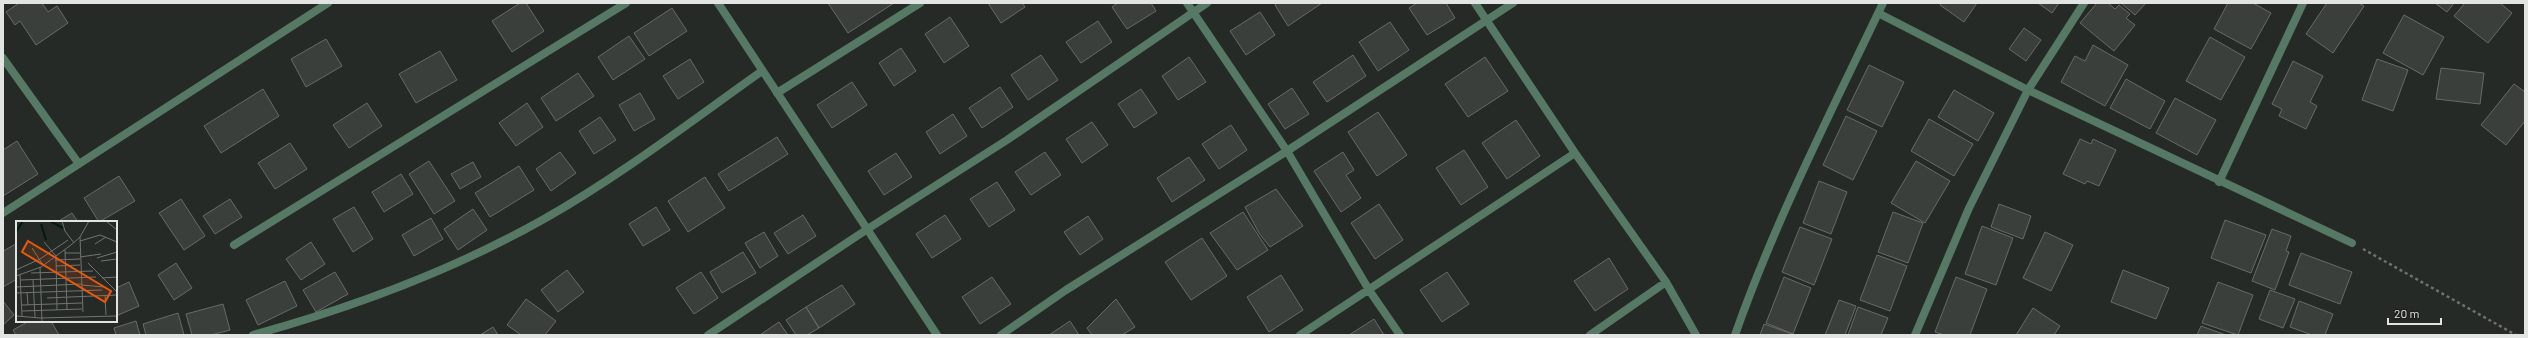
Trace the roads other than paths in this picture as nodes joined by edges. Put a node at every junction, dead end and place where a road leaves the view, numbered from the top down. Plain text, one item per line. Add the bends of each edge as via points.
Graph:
1 (328, 3) edge
2 (626, 3) edge
3 (718, 3) edge
4 (920, 3) edge
5 (1187, 3) edge
6 (1207, 3) edge
7 (1475, 3) edge
8 (1513, 3) edge
9 (1883, 3) edge
10 (2084, 3) edge
11 (2303, 3) edge
12 (1193, 12) junction
13 (1878, 13) junction
14 (1486, 20) junction
15 (3, 58) edge
16 (762, 71) junction
17 (2028, 90) junction
18 (777, 93) junction
19 (1287, 151) junction
20 (1575, 153) junction
21 (79, 164) junction
22 (2219, 182) junction
23 (3, 213) edge
24 (866, 230) junction
25 (2352, 243) road end
26 (234, 245) dead end
27 (1666, 282) junction
28 (1369, 290) junction
29 (252, 335) edge
30 (708, 335) edge
31 (937, 335) edge
32 (1001, 335) edge
33 (1300, 335) edge
34 (1400, 335) edge
35 (1590, 335) edge
36 (1696, 335) edge
37 (1735, 335) edge
38 (1915, 335) edge

1 - 21 street
2 - 26 street
3 - 16 street
4 - 18 street
5 - 12 street
6 - 12 street
7 - 14 street
8 - 14 street
9 - 13 street
10 - 17 street
11 - 22 street
12 - 19 street
12 - 24 street via 1007,140
13 - 17 street
13 - 37 street via 1826,120 1764,260
14 - 19 street
14 - 20 street
15 - 21 street
16 - 18 street
16 - 29 street via 612,176 544,219 468,259 393,291 315,318
17 - 22 street
17 - 38 street via 1969,208
18 - 24 street
19 - 28 street
19 - 32 street via 1066,290
20 - 27 street
20 - 28 street
21 - 23 street
22 - 25 street
24 - 30 street
24 - 31 street
27 - 35 street
27 - 36 street
28 - 33 street
28 - 34 street

